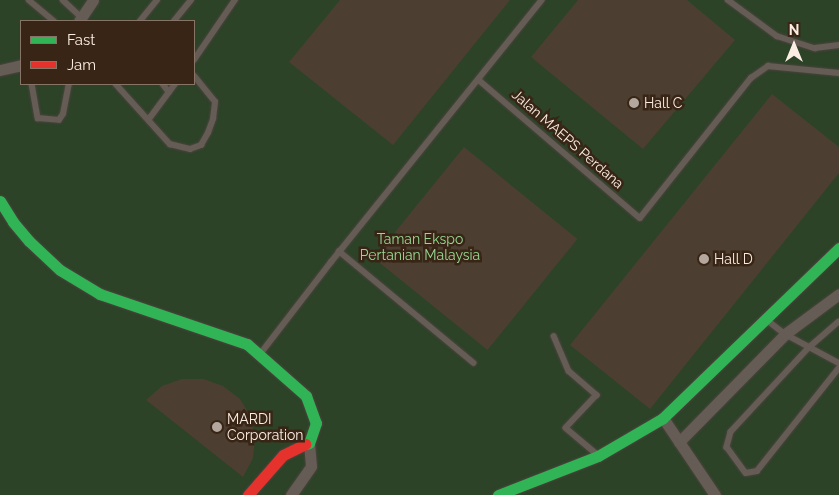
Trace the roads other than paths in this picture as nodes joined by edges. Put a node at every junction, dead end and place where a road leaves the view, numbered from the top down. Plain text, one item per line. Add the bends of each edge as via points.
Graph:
1 (29, 0) edge
2 (63, 0) edge
3 (93, 0) edge
4 (157, 0) edge
5 (190, 0) edge
6 (235, 0) edge
7 (542, 0) edge
8 (728, 0) edge
9 (80, 19) edge
10 (53, 20) edge
11 (141, 20) edge
12 (175, 20) edge
13 (839, 45) edge
14 (195, 59) edge
15 (20, 65) edge
16 (0, 70) edge
17 (839, 72) edge
18 (195, 77) edge
19 (479, 80) junction
20 (32, 85) edge
21 (69, 85) edge
22 (117, 85) edge
23 (164, 85) edge
24 (174, 85) edge
25 (169, 92) junction
26 (149, 119) junction
27 (0, 201) edge
28 (839, 248) edge
29 (339, 251) junction
30 (839, 294) edge
31 (765, 319) junction
32 (839, 322) edge
33 (785, 334) junction
34 (554, 336) dead end
35 (810, 347) junction
36 (259, 355) junction
37 (474, 362) dead end
38 (839, 363) edge
39 (839, 368) edge
40 (663, 418) junction
41 (309, 442) junction
42 (679, 442) junction
43 (598, 456) junction
44 (248, 495) edge
45 (291, 495) edge
46 (498, 495) edge
47 (715, 495) edge

1 - 10 lane
2 - 9 lane
3 - 9 street
4 - 11 lane
5 - 12 lane
6 - 14 lane
7 - 19 lane
8 - 13 lane via 777,36 815,48
15 - 16 street
17 - 19 lane, Jalan MAEPS Perdana via 768,66 756,74 640,218
18 - 26 lane via 215,102 213,120 201,145 190,149 170,144
19 - 29 lane
20 - 21 lane via 38,118 59,120
22 - 26 lane
23 - 25 lane
24 - 25 lane
25 - 26 lane
27 - 36 street via 29,241 60,270 100,294 247,344
28 - 31 street
29 - 36 lane
29 - 37 lane
30 - 33 street
31 - 33 lane
31 - 40 street
32 - 35 lane
33 - 35 lane
33 - 42 street
34 - 43 lane via 569,371 598,395 566,428
35 - 38 lane
35 - 39 lane via 731,432 727,447 746,473 756,471
36 - 41 street via 306,396 316,423
40 - 42 street
40 - 43 street
41 - 44 street via 283,455
41 - 45 street via 311,466
42 - 47 street
43 - 46 street

